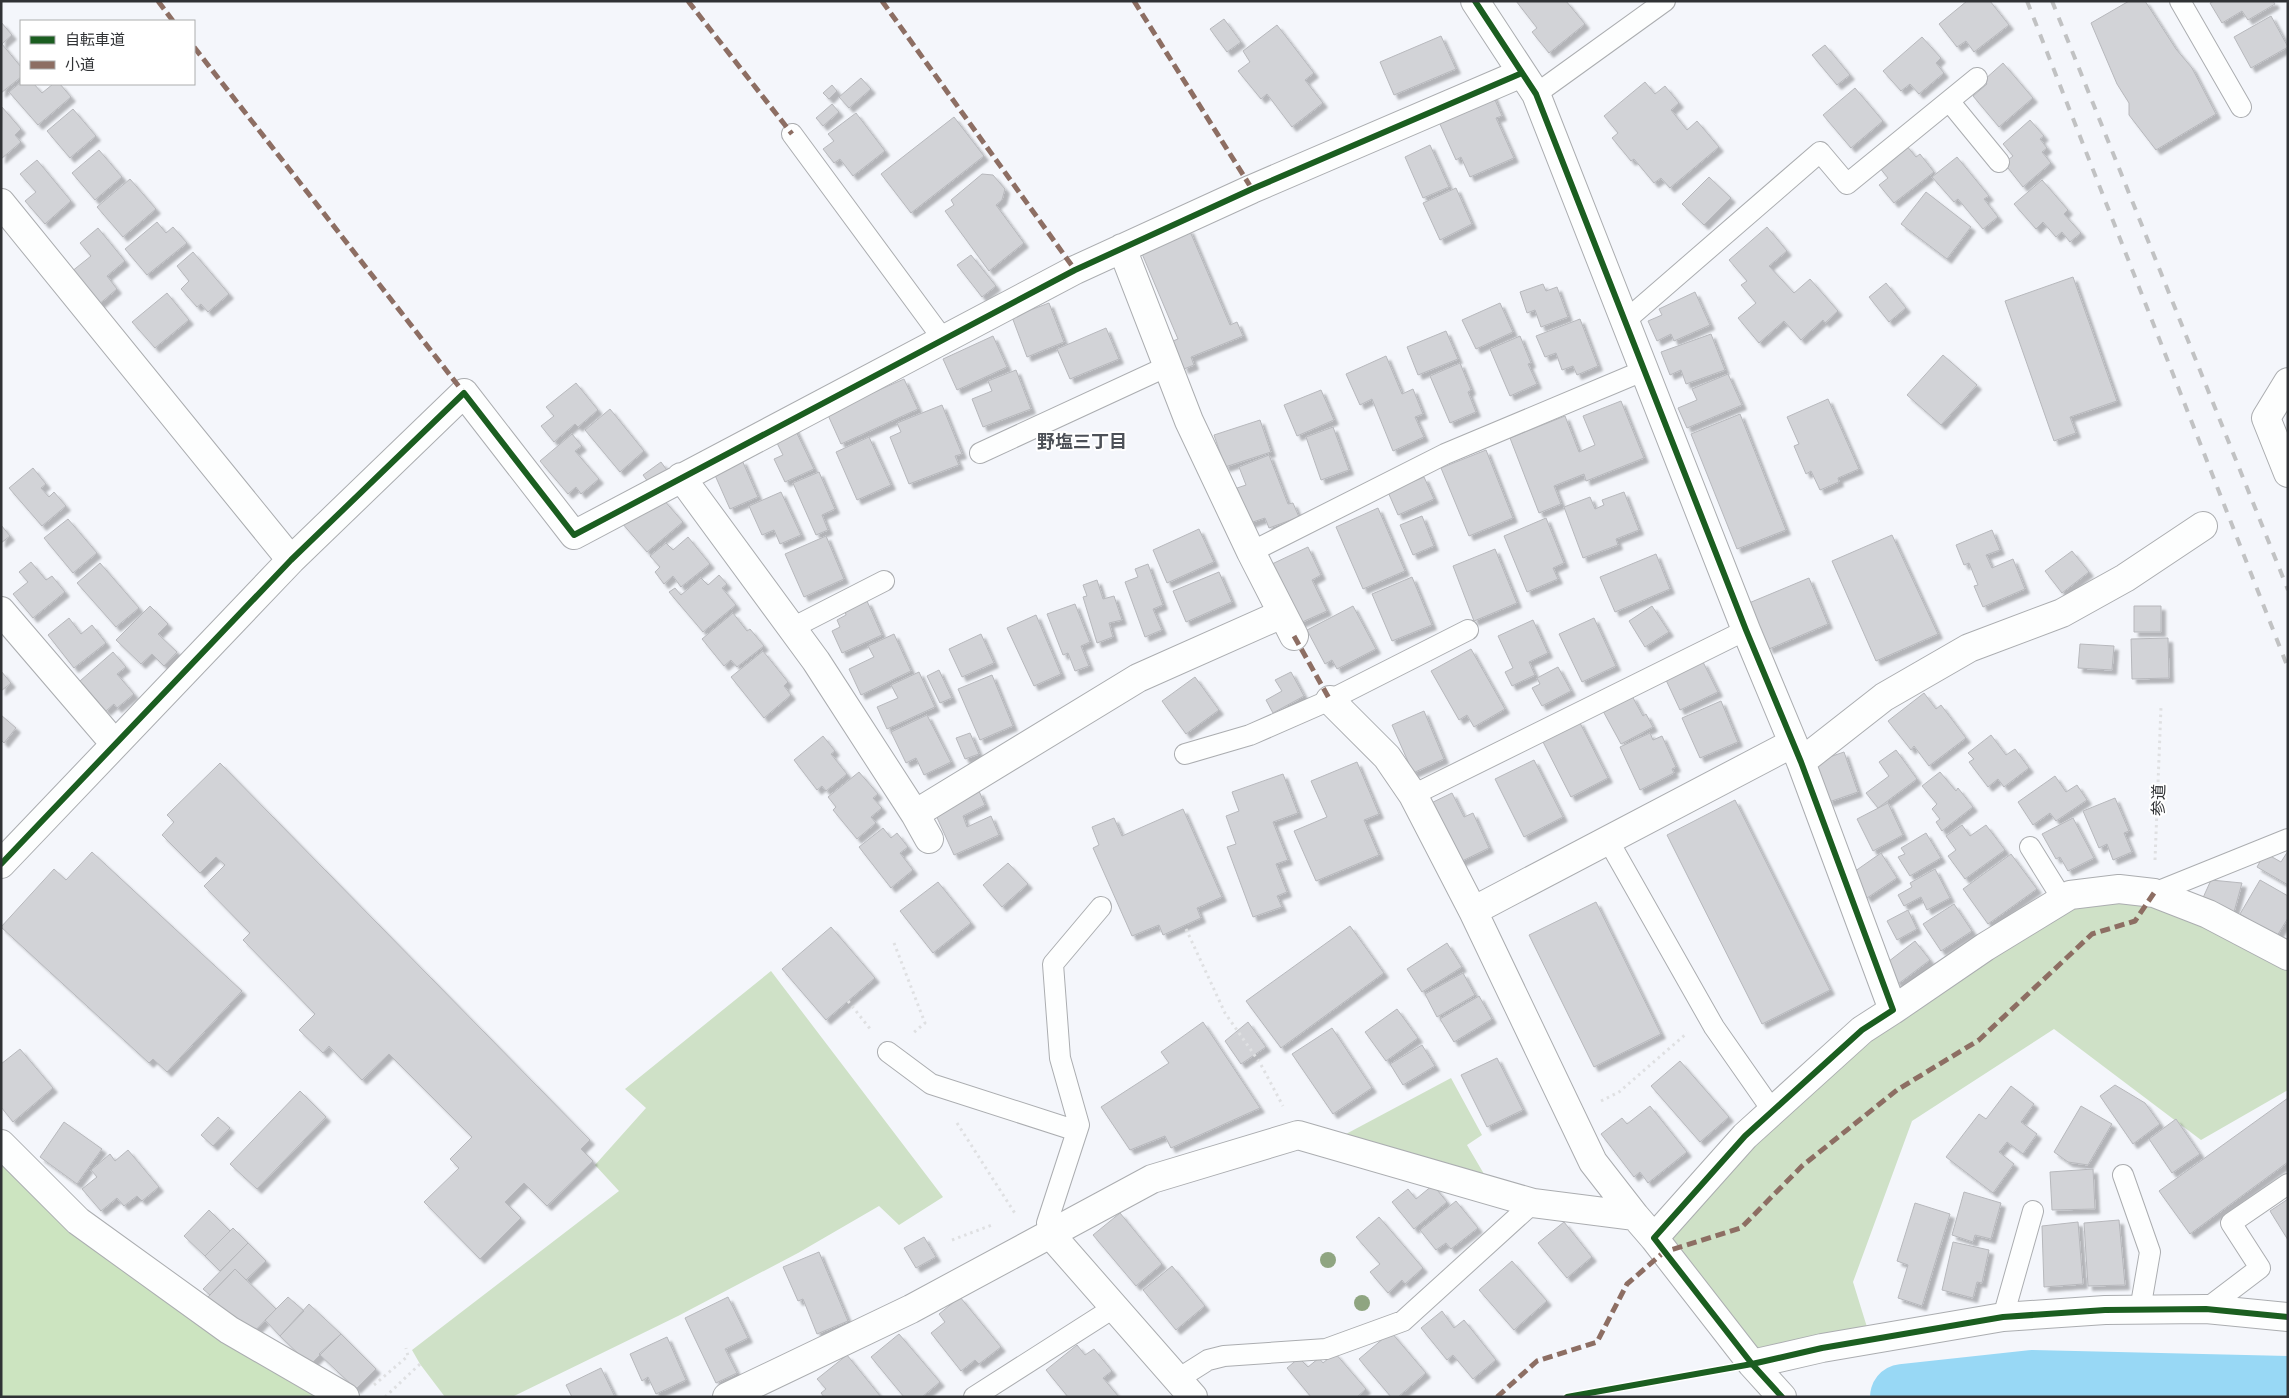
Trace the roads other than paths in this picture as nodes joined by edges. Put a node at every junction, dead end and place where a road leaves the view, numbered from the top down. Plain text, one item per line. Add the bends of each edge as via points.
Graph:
1 (1475, 1) edge
2 (1665, 1) edge
3 (2180, 1) edge
4 (1976, 78) dead end
5 (1529, 83) junction
6 (1949, 101) junction
7 (2240, 106) dead end
8 (792, 134) dead end
9 (1999, 162) dead end
10 (1, 203) edge
11 (1122, 248) junction
12 (1625, 320) junction
13 (943, 339) junction
14 (1168, 366) junction
15 (1644, 370) junction
16 (2288, 382) edge
17 (980, 453) dead end
18 (2288, 473) edge
19 (682, 477) junction
20 (2203, 526) dead end
21 (1251, 552) junction
22 (291, 560) junction
23 (884, 581) dead end
24 (1, 612) edge
25 (792, 628) junction
26 (1468, 630) dead end
27 (1746, 630) junction
28 (1330, 700) junction
29 (115, 744) junction
30 (1797, 753) junction
31 (1185, 754) dead end
32 (1414, 795) junction
33 (915, 814) junction
34 (929, 839) dead end
35 (2288, 839) edge
36 (1608, 840) junction
37 (2030, 848) dead end
38 (1, 864) edge
39 (2154, 893) junction
40 (2063, 900) junction
41 (1101, 907) dead end
42 (1473, 911) junction
43 (2288, 956) edge
44 (1893, 1010) junction
45 (888, 1052) road end
46 (1772, 1110) junction
47 (1077, 1131) junction
48 (1, 1144) edge
49 (2123, 1175) dead end
50 (2288, 1184) edge
51 (1533, 1203) junction
52 (2033, 1211) dead end
53 (1635, 1216) junction
54 (1051, 1235) junction
55 (1654, 1238) junction
56 (1115, 1307) junction
57 (2206, 1309) junction
58 (2140, 1310) junction
59 (2003, 1316) junction
60 (2288, 1316) edge
61 (1756, 1369) junction
62 (1186, 1388) edge
63 (357, 1393) edge
64 (726, 1397) edge
65 (974, 1397) edge
66 (1782, 1397) edge

1 - 5 street
2 - 5 lane
3 - 7 lane
4 - 6 lane
5 - 11 street
5 - 12 street
6 - 9 lane
6 - 12 lane via 1847,184 1820,152
8 - 13 lane
10 - 22 street
11 - 13 street
11 - 14 street
12 - 15 street
13 - 19 street
14 - 17 lane
14 - 21 street via 1188,421
15 - 21 lane via 1445,454
15 - 27 street
16 - 18 street via 2266,418
19 - 22 street via 574,535 464,393
19 - 25 street
20 - 30 street via 2125,578 2062,612 1969,648
21 - 33 street via 1288,625 1138,678
22 - 29 street
23 - 25 lane
24 - 29 street
25 - 33 street
26 - 28 lane
27 - 30 street
27 - 32 lane
28 - 31 lane via 1250,735
28 - 32 street via 1387,757
29 - 38 street
30 - 36 street
30 - 44 street
32 - 42 street
33 - 34 street
35 - 39 lane
36 - 42 street
36 - 46 lane via 1707,1016
37 - 40 lane
39 - 40 street via 2118,889 2070,895
39 - 43 street via 2208,914
40 - 44 street via 1985,947
41 - 47 lane via 1053,964 1060,1058 1079,1125
42 - 53 street via 1593,1162
44 - 46 street via 1862,1030
45 - 47 lane via 931,1084
46 - 55 street
47 - 54 lane via 1046,1223
48 - 63 street via 78,1221 229,1330
49 - 58 lane via 2150,1252
50 - 57 lane via 2231,1223 2260,1268
51 - 53 street
51 - 54 street via 1298,1135 1152,1179
51 - 62 lane via 1403,1320 1326,1350 1224,1356 1208,1360
52 - 59 lane
53 - 55 street
54 - 56 street
54 - 64 street via 911,1309
55 - 61 street
56 - 62 street
56 - 65 lane
57 - 58 street
57 - 60 street
58 - 59 street
59 - 61 street via 1822,1348
61 - 66 street

